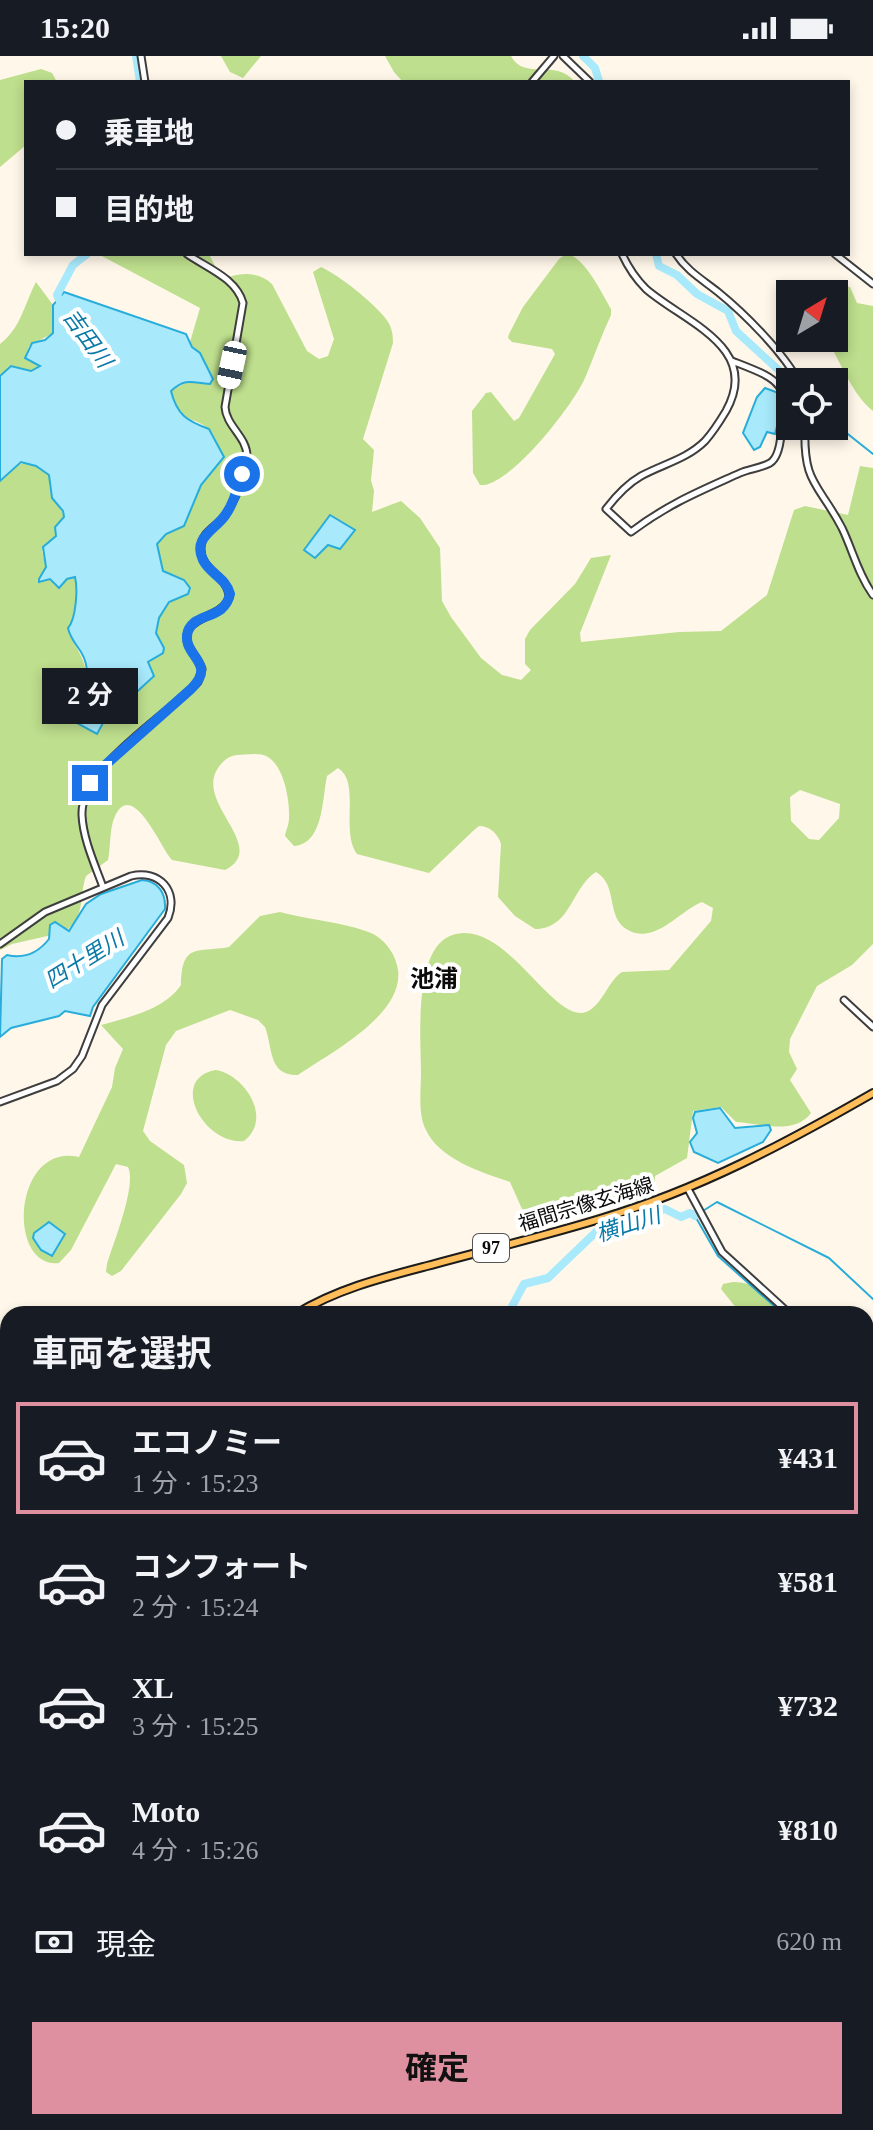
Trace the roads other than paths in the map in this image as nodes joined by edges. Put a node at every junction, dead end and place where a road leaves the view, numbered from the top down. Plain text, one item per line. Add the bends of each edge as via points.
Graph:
1 (141, 56) edge
2 (554, 56) edge
3 (563, 56) edge
4 (145, 80) edge
5 (534, 80) edge
6 (588, 80) edge
7 (190, 256) edge
8 (623, 256) edge
9 (678, 256) edge
10 (838, 256) edge
11 (873, 284) edge
12 (732, 361) junction
13 (790, 368) edge
14 (804, 440) edge
15 (873, 595) edge
16 (103, 887) junction
17 (0, 944) edge
18 (844, 1000) dead end
19 (873, 1027) edge
20 (873, 1093) edge
21 (0, 1102) edge
22 (688, 1189) junction
23 (309, 1306) edge
24 (781, 1306) edge

1 - 4 street
2 - 5 street
3 - 6 street
7 - 16 street via 235,287 243,303 225,407 228,422 246,447 246,462 229,510 201,545 204,562 227,585 229,598 222,610 189,630 188,643 202,669 198,682 103,767 88,787 82,819
8 - 12 street via 642,284 717,341
9 - 13 street via 729,301
10 - 11 street
12 - 12 street via 733,395 705,441 636,479 606,509 631,532 671,504 766,465 776,456 787,405 784,392 761,373
14 - 15 street via 809,476
16 - 17 street via 45,912
16 - 21 street via 151,875 169,891 170,913 102,1005 73,1069 57,1081
18 - 19 street
20 - 22 main road, 福間宗像玄海線 / 97
22 - 23 main road, 福間宗像玄海線 / 97 via 603,1218 355,1286
22 - 24 street via 722,1252

